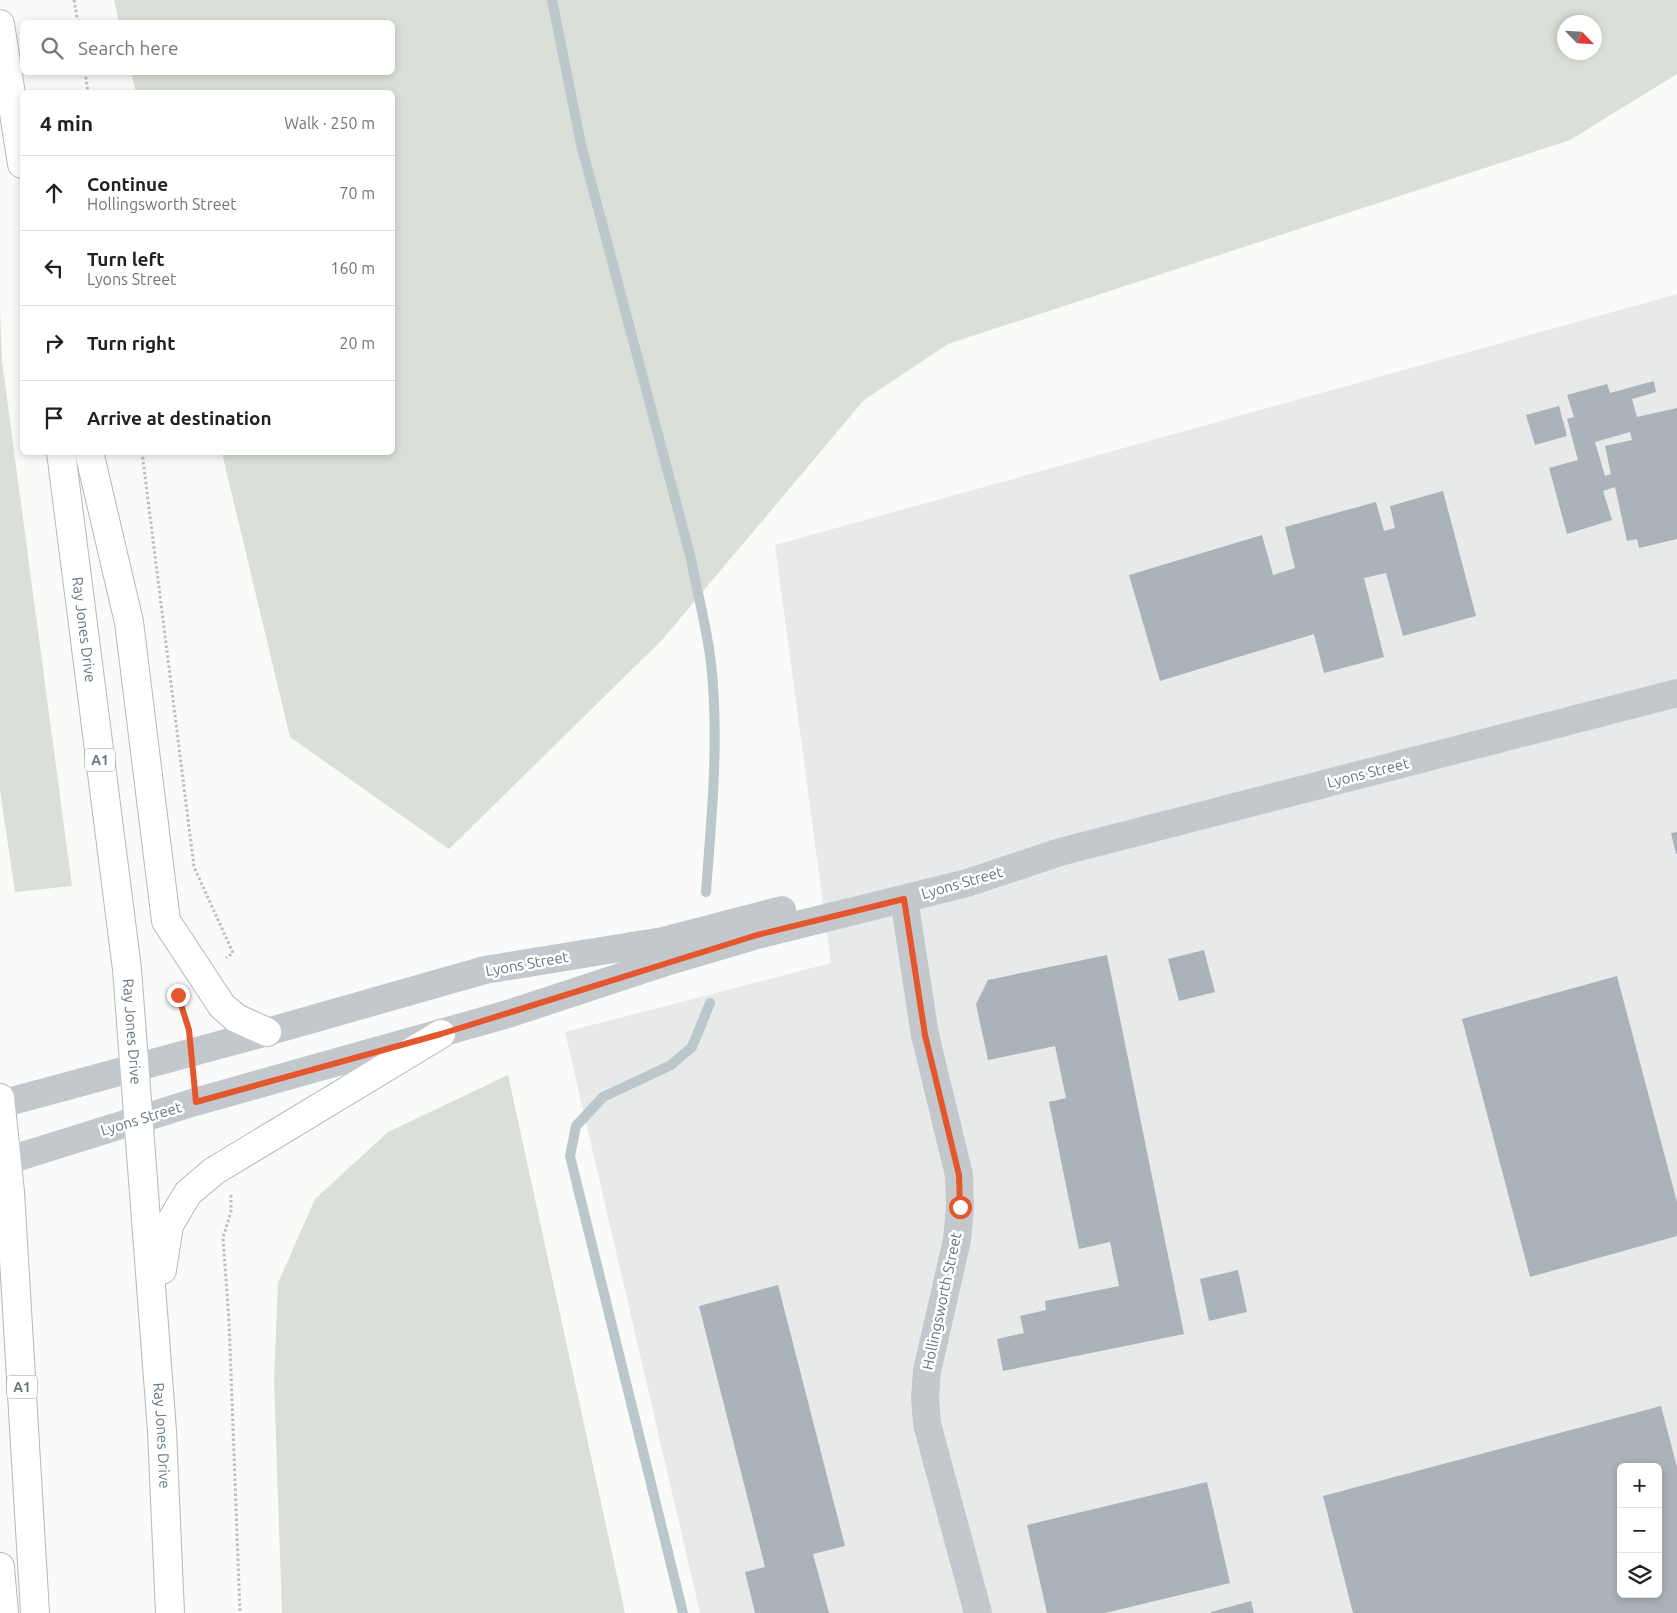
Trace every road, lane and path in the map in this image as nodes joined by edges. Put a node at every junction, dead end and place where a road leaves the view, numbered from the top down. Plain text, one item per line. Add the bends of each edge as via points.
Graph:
1 (74, 0) edge
2 (78, 20) edge
3 (0, 24) edge
4 (85, 75) edge
5 (88, 90) edge
6 (20, 151) edge
7 (61, 455) edge
8 (90, 455) edge
9 (142, 455) edge
10 (1677, 693) edge
11 (1060, 852) junction
12 (904, 899) junction
13 (201, 977) junction
14 (267, 1032) junction
15 (441, 1034) junction
16 (192, 1052) junction
17 (134, 1068) junction
18 (0, 1102) edge
19 (139, 1120) junction
20 (3, 1162) edge
21 (214, 1171) junction
22 (155, 1321) junction
23 (0, 1567) edge
24 (4, 1613) edge
25 (35, 1613) edge
26 (170, 1613) edge
27 (240, 1613) edge
28 (978, 1613) edge

1 - 2 path
3 - 6 highway
4 - 5 path
7 - 17 highway, Ray Jones Drive / A1 via 126,969
8 - 13 highway via 129,622 166,921
9 - 13 path via 194,867 233,952
10 - 11 street, Lyons Street
11 - 12 street, Lyons Street via 967,883
11 - 14 street, Lyons Street via 961,866 663,941 485,970
12 - 15 street, Lyons Street via 757,935
12 - 28 street, Hollingsworth Street via 925,1035 959,1175 957,1240 927,1371 927,1424
13 - 14 highway via 222,1006 236,1018
13 - 16 path via 178,995
14 - 16 street, Lyons Street
15 - 19 street, Lyons Street
15 - 21 highway
16 - 17 street, Lyons Street
17 - 18 street, Lyons Street
17 - 19 highway, Ray Jones Drive / A1
18 - 20 highway, A1
19 - 20 street, Lyons Street
19 - 22 highway, Ray Jones Drive / A1
20 - 25 highway, A1 via 11,1202
21 - 22 highway via 188,1193 168,1225
21 - 27 path via 232,1192 231,1211 223,1238
22 - 26 highway, Ray Jones Drive / A1
23 - 24 highway

